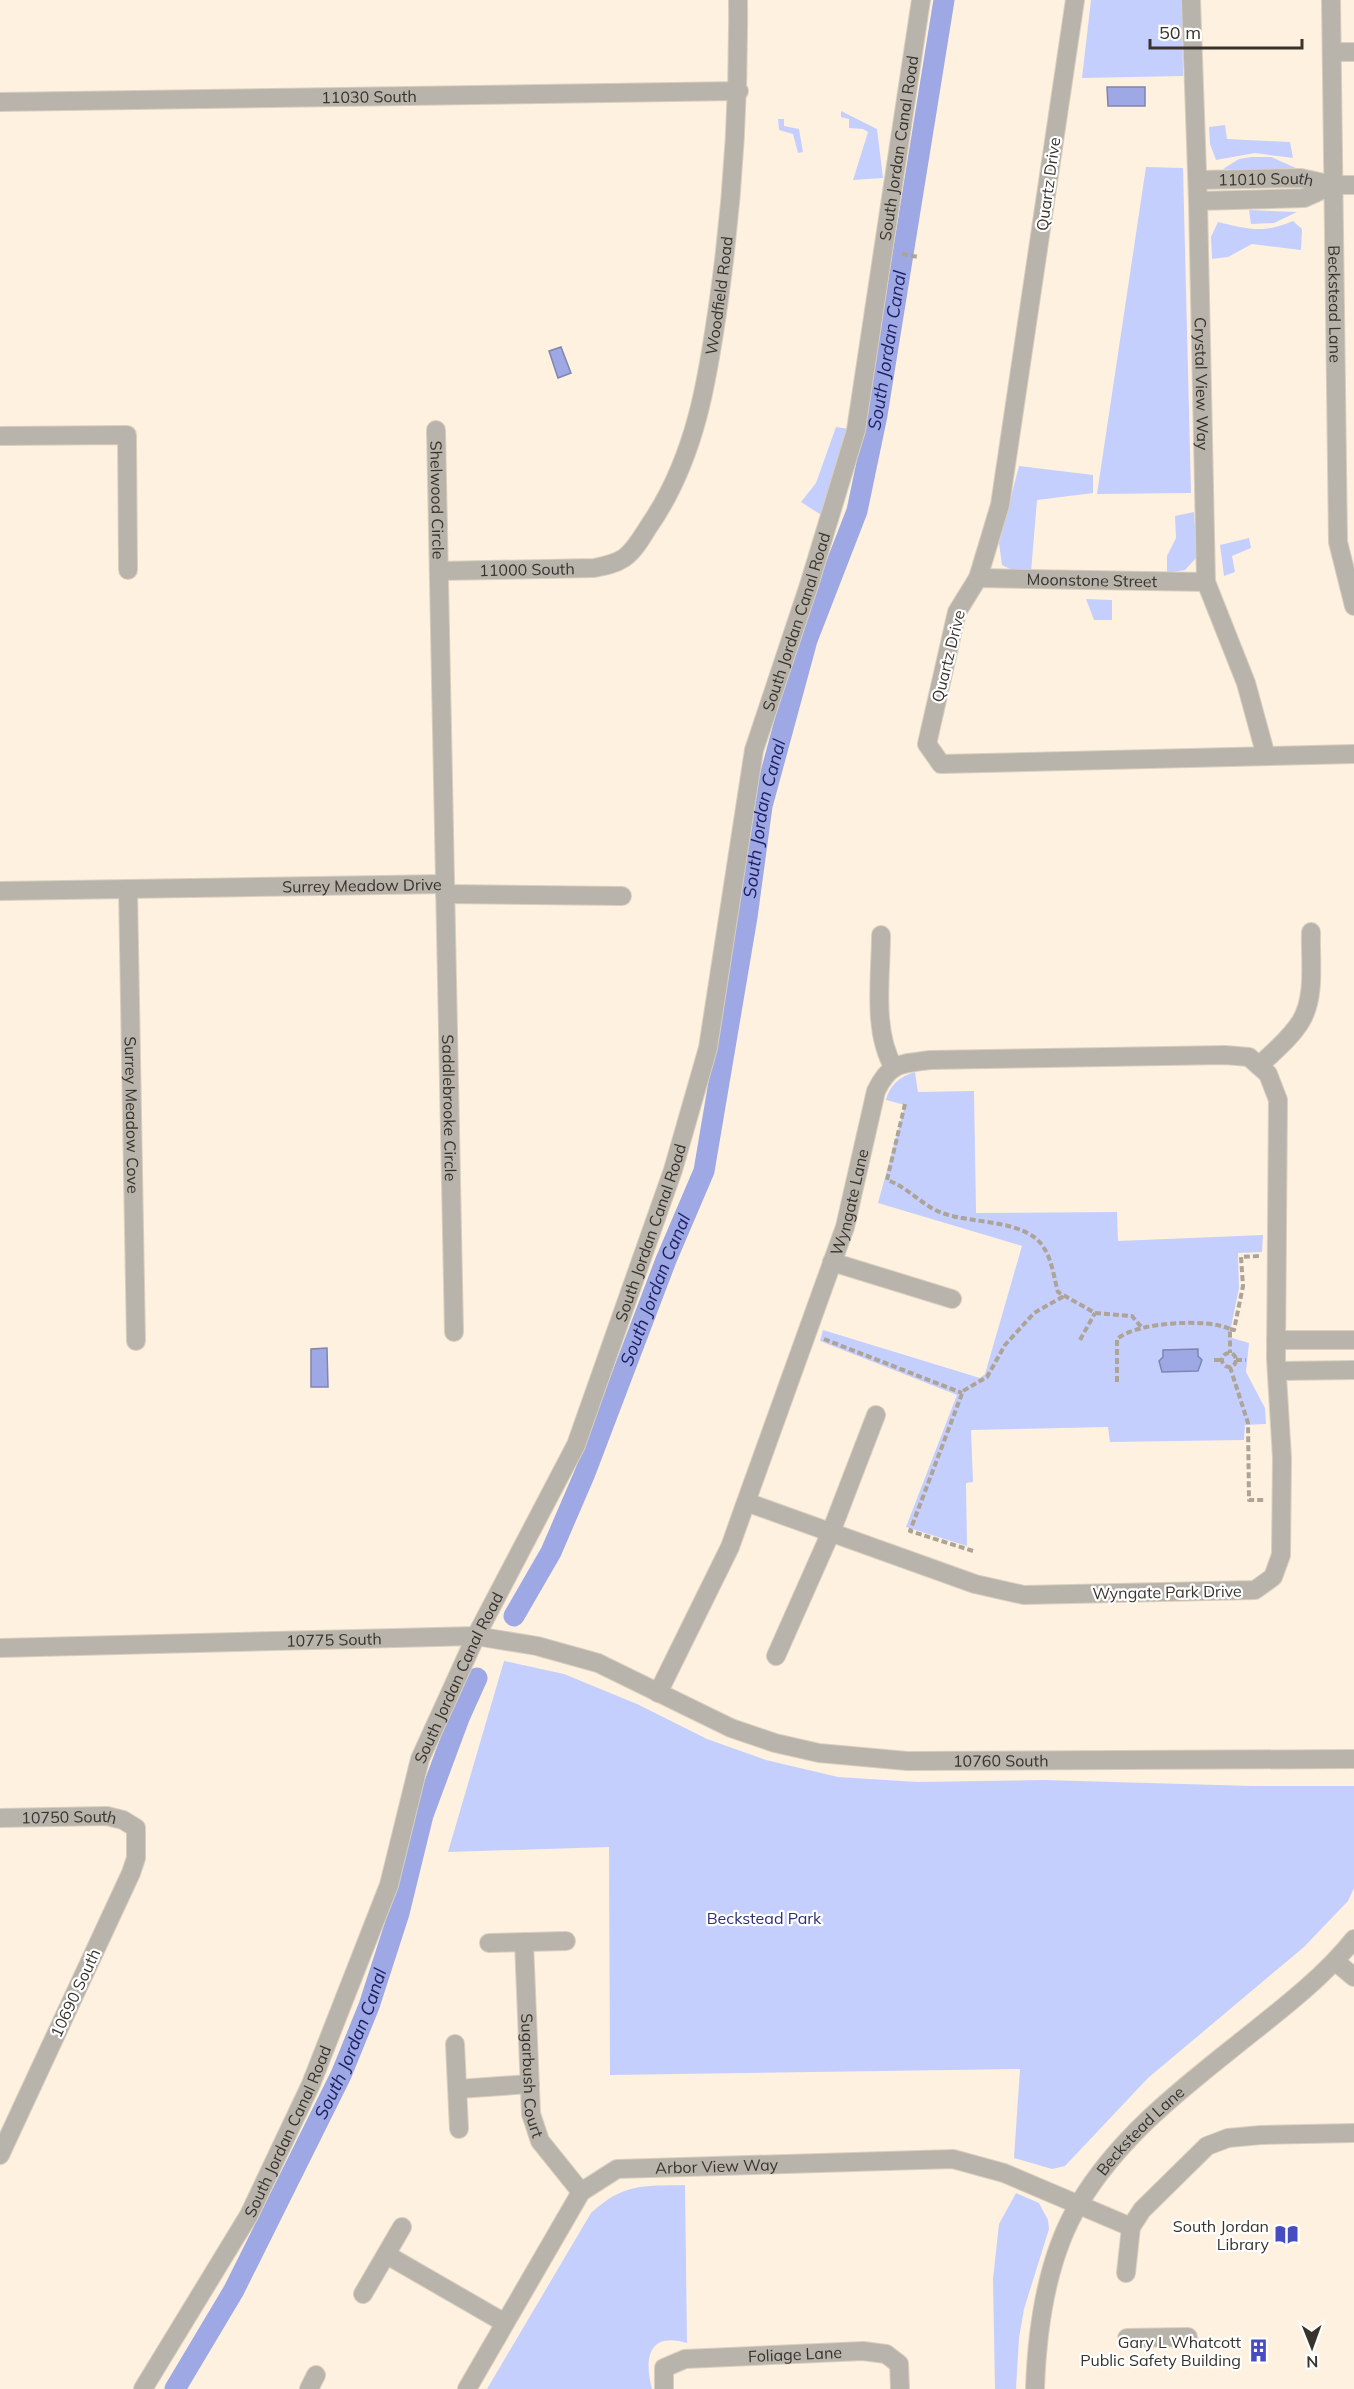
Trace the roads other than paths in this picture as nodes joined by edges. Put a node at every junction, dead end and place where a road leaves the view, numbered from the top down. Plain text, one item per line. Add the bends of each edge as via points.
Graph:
1 (738, 0) edge
2 (921, 0) edge
3 (1075, 0) edge
4 (1191, 0) edge
5 (1331, 0) edge
6 (1332, 52) junction
7 (1354, 52) edge
8 (739, 91) junction
9 (0, 102) edge
10 (1198, 180) junction
11 (1333, 185) junction
12 (1354, 185) edge
13 (1198, 201) junction
14 (436, 430) dead end
15 (0, 436) edge
16 (1346, 483) edge
17 (614, 564) joint
18 (128, 570) dead end
19 (439, 571) junction
20 (978, 578) junction
21 (1206, 582) junction
22 (1354, 606) edge
23 (1354, 754) edge
24 (1266, 756) junction
25 (128, 889) junction
26 (445, 889) junction
27 (0, 891) edge
28 (622, 896) dead end
29 (1311, 932) dead end
30 (881, 935) dead end
31 (894, 1068) junction
32 (1264, 1070) junction
33 (832, 1262) junction
34 (952, 1299) dead end
35 (454, 1332) dead end
36 (1354, 1340) edge
37 (136, 1341) dead end
38 (1276, 1341) junction
39 (1277, 1371) junction
40 (1354, 1371) edge
41 (876, 1415) dead end
42 (746, 1502) junction
43 (831, 1532) junction
44 (476, 1636) junction
45 (0, 1648) edge
46 (776, 1656) dead end
47 (658, 1693) junction
48 (1354, 1759) edge
49 (0, 1818) edge
50 (136, 1828) joint
51 (1354, 1939) edge
52 (566, 1941) dead end
53 (524, 1942) junction
54 (489, 1943) dead end
55 (1336, 1962) junction
56 (1354, 1977) edge
57 (455, 2044) dead end
58 (530, 2084) junction
59 (458, 2089) junction
60 (459, 2129) dead end
61 (1354, 2133) edge
62 (0, 2155) edge
63 (581, 2192) junction
64 (1078, 2205) junction
65 (402, 2227) dead end
66 (1131, 2227) junction
67 (387, 2255) junction
68 (1126, 2273) dead end
69 (363, 2294) dead end
70 (505, 2323) junction
71 (1188, 2337) dead end
72 (1127, 2338) dead end
73 (143, 2389) edge
74 (466, 2389) edge
75 (664, 2389) edge
76 (900, 2389) edge
77 (1035, 2389) edge

1 - 8 street, Woodfield Road
2 - 44 street, South Jordan Canal Road via 856,430 754,750 708,1048 673,1170 576,1445
3 - 20 street, Quartz Drive via 1000,506
4 - 10 street, Crystal View Way
5 - 6 street, Beckstead Lane
6 - 7 street
6 - 11 street, Beckstead Lane
8 - 9 street, 11030 South
8 - 17 street, Woodfield Road via 725,256 697,424 660,511 634,547
10 - 11 street, 11010 South via 1301,178
10 - 13 street, Crystal View Way
11 - 12 street, 11010 South
11 - 13 street, 11010 South via 1304,198
11 - 16 street, Beckstead Lane
13 - 21 street, Crystal View Way
14 - 19 street, Shelwood Circle
15 - 18 street via 127,435
16 - 22 street, Beckstead Lane via 1338,542
17 - 19 street, 11000 South via 594,568
19 - 26 street, Surrey Meadow Drive
20 - 21 street, Moonstone Street
20 - 24 street, Quartz Drive via 957,612 927,744 942,764
21 - 24 street, Crystal View Way via 1246,683
23 - 24 street, Quartz Drive
25 - 26 street, Surrey Meadow Drive
25 - 27 street, Surrey Meadow Drive
25 - 37 street, Surrey Meadow Cove
26 - 28 street
26 - 35 street, Saddlebrooke Circle
29 - 32 street via 1310,994 1305,1014
30 - 31 street via 881,1027
31 - 32 street via 930,1060 1225,1055 1249,1057
31 - 33 street, Wyngate Lane via 885,1072 876,1091 845,1227
32 - 38 street, Wyngate Park Drive via 1278,1100
33 - 34 street
33 - 42 street, Wyngate Lane
36 - 38 street
38 - 39 street, Wyngate Park Drive
39 - 40 street
39 - 43 street, Wyngate Park Drive via 1282,1458 1281,1555 1273,1577 1256,1590 1024,1595 975,1584
41 - 43 street
42 - 43 street, Wyngate Park Drive
42 - 47 street, Wyngate Lane via 730,1547
43 - 46 street
44 - 45 street, 10775 South
44 - 47 street, 10775 South via 568,1653 598,1663
44 - 73 street, South Jordan Canal Road via 420,1759 388,1885 311,2084 249,2215
47 - 48 street, 10760 South via 732,1728 775,1743 863,1759
49 - 50 street, 10750 South via 107,1816
50 - 62 street, 10690 South via 136,1858 131,1873
51 - 55 street, Beckstead Lane
52 - 53 street
53 - 54 street
53 - 58 street, Sugarbush Court
55 - 56 street
55 - 64 street, Beckstead Lane via 1163,2104 1119,2151
57 - 59 street
58 - 59 street
58 - 63 street, Sugarbush Court via 531,2114 540,2141
59 - 60 street
61 - 66 street via 1261,2135 1228,2138 1207,2146 1142,2210
63 - 64 street, Arbor View Way via 618,2169 953,2159 1004,2173
63 - 70 street, Arbor View Way
64 - 66 street, Arbor View Way
64 - 77 street, Beckstead Lane via 1047,2290 1040,2322
65 - 67 street
66 - 68 street
67 - 69 street
67 - 70 street
70 - 74 street, Arbor View Way
71 - 72 street
75 - 76 street, Foliage Lane via 664,2368 685,2359 863,2351 886,2354 899,2364

